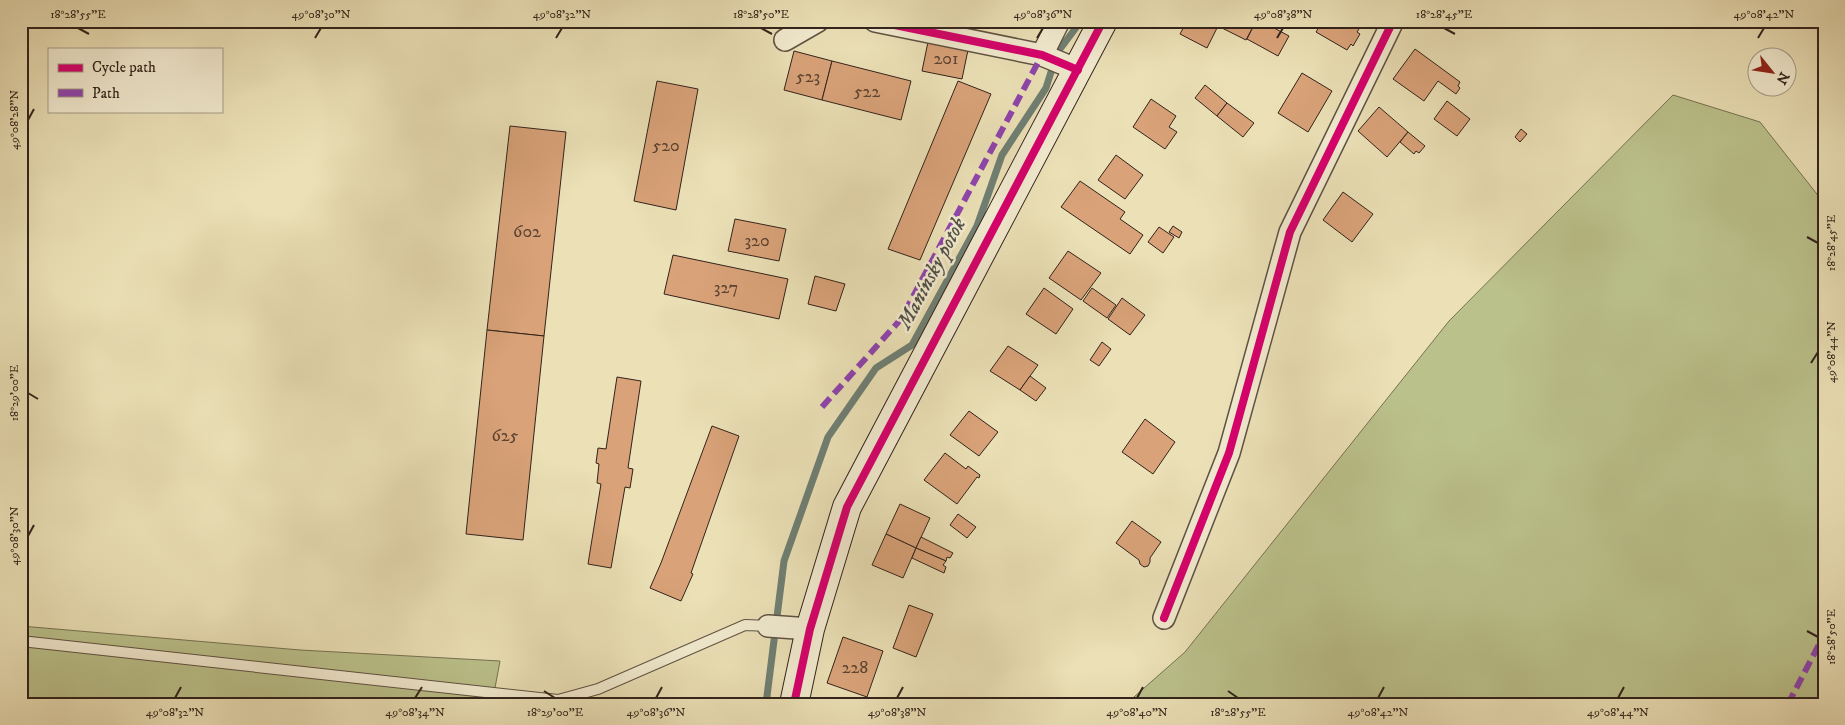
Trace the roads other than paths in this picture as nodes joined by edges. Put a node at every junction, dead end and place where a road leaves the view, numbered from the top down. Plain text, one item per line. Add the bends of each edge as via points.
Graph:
1 (818, 21) edge
2 (875, 21) edge
3 (1059, 21) edge
4 (1103, 21) edge
5 (1394, 21) edge
6 (785, 40) dead end
7 (1042, 55) junction
8 (1078, 70) junction
9 (1164, 618) dead end
10 (787, 627) junction
11 (21, 641) edge
12 (794, 704) edge

1 - 6 street
2 - 7 street
3 - 7 street
4 - 8 street
5 - 9 street via 1290,232 1229,453
7 - 8 street
8 - 10 street via 846,507
10 - 11 lane via 745,625 598,689 558,700
10 - 12 street

